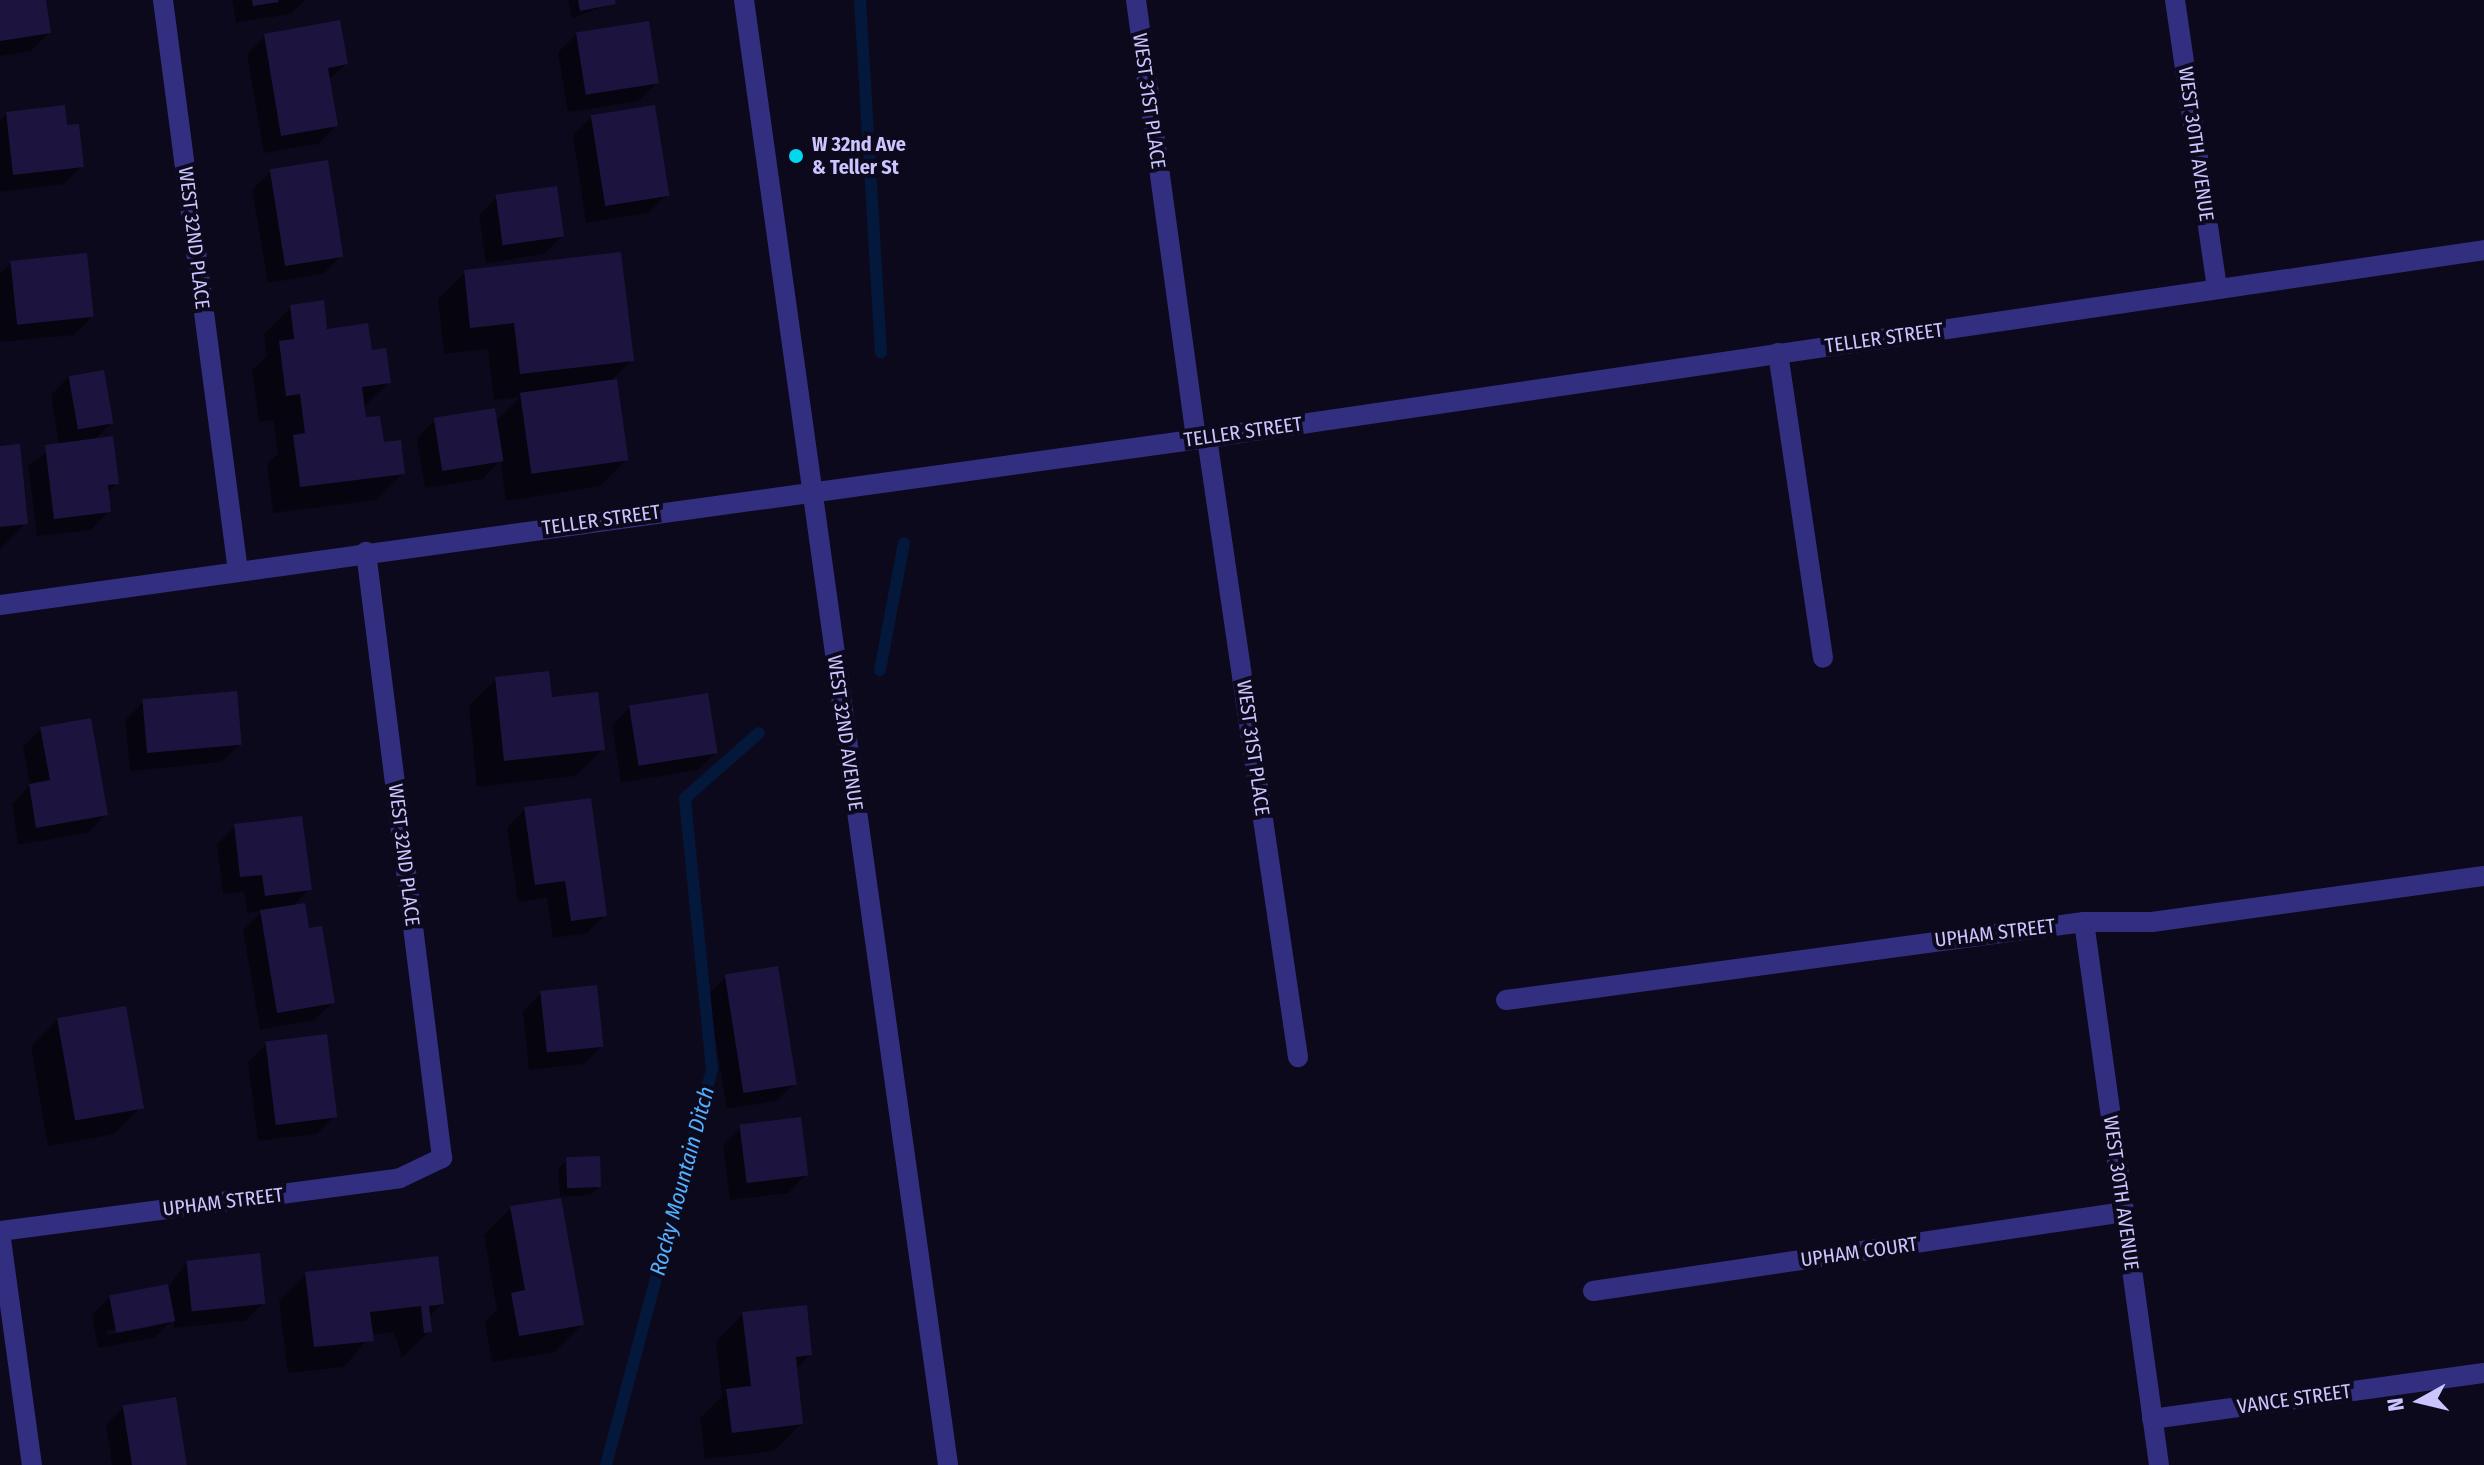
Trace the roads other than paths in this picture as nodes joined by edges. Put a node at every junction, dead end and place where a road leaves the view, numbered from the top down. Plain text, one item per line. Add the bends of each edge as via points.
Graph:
1 (163, 0) edge
2 (744, 0) edge
3 (1136, 0) edge
4 (2175, 0) edge
5 (2484, 250) edge
6 (2217, 289) junction
7 (1778, 353) junction
8 (1201, 439) junction
9 (811, 491) junction
10 (366, 552) junction
11 (238, 571) junction
12 (0, 605) edge
13 (1823, 658) dead end
14 (2484, 876) edge
15 (2084, 922) junction
16 (1506, 1000) dead end
17 (1298, 1057) dead end
18 (442, 1158) joint
19 (2124, 1212) junction
20 (0, 1231) edge
21 (1593, 1291) dead end
22 (2484, 1373) edge
23 (2152, 1419) junction
24 (32, 1465) edge
25 (948, 1465) edge
26 (2159, 1465) edge

1 - 11 street, WEST 32ND PLACE
2 - 9 street, WEST 32ND AVENUE
3 - 8 street, WEST 31ST PLACE
4 - 6 street, WEST 30TH AVENUE
5 - 6 street, TELLER STREET
6 - 7 street, TELLER STREET
7 - 8 street, TELLER STREET
7 - 13 street
8 - 9 street, TELLER STREET
8 - 17 street, WEST 31ST PLACE
9 - 10 street, TELLER STREET
9 - 25 street, WEST 32ND AVENUE
10 - 11 street, TELLER STREET
10 - 18 street, WEST 32ND PLACE
11 - 12 street, TELLER STREET
14 - 15 street, UPHAM STREET via 2152,922
15 - 16 street, UPHAM STREET
15 - 19 street, WEST 30TH AVENUE
18 - 20 street, UPHAM STREET via 400,1178
19 - 21 street, UPHAM COURT
19 - 23 street, WEST 30TH AVENUE
20 - 24 street
22 - 23 street, VANCE STREET
23 - 26 street, WEST 30TH AVENUE

